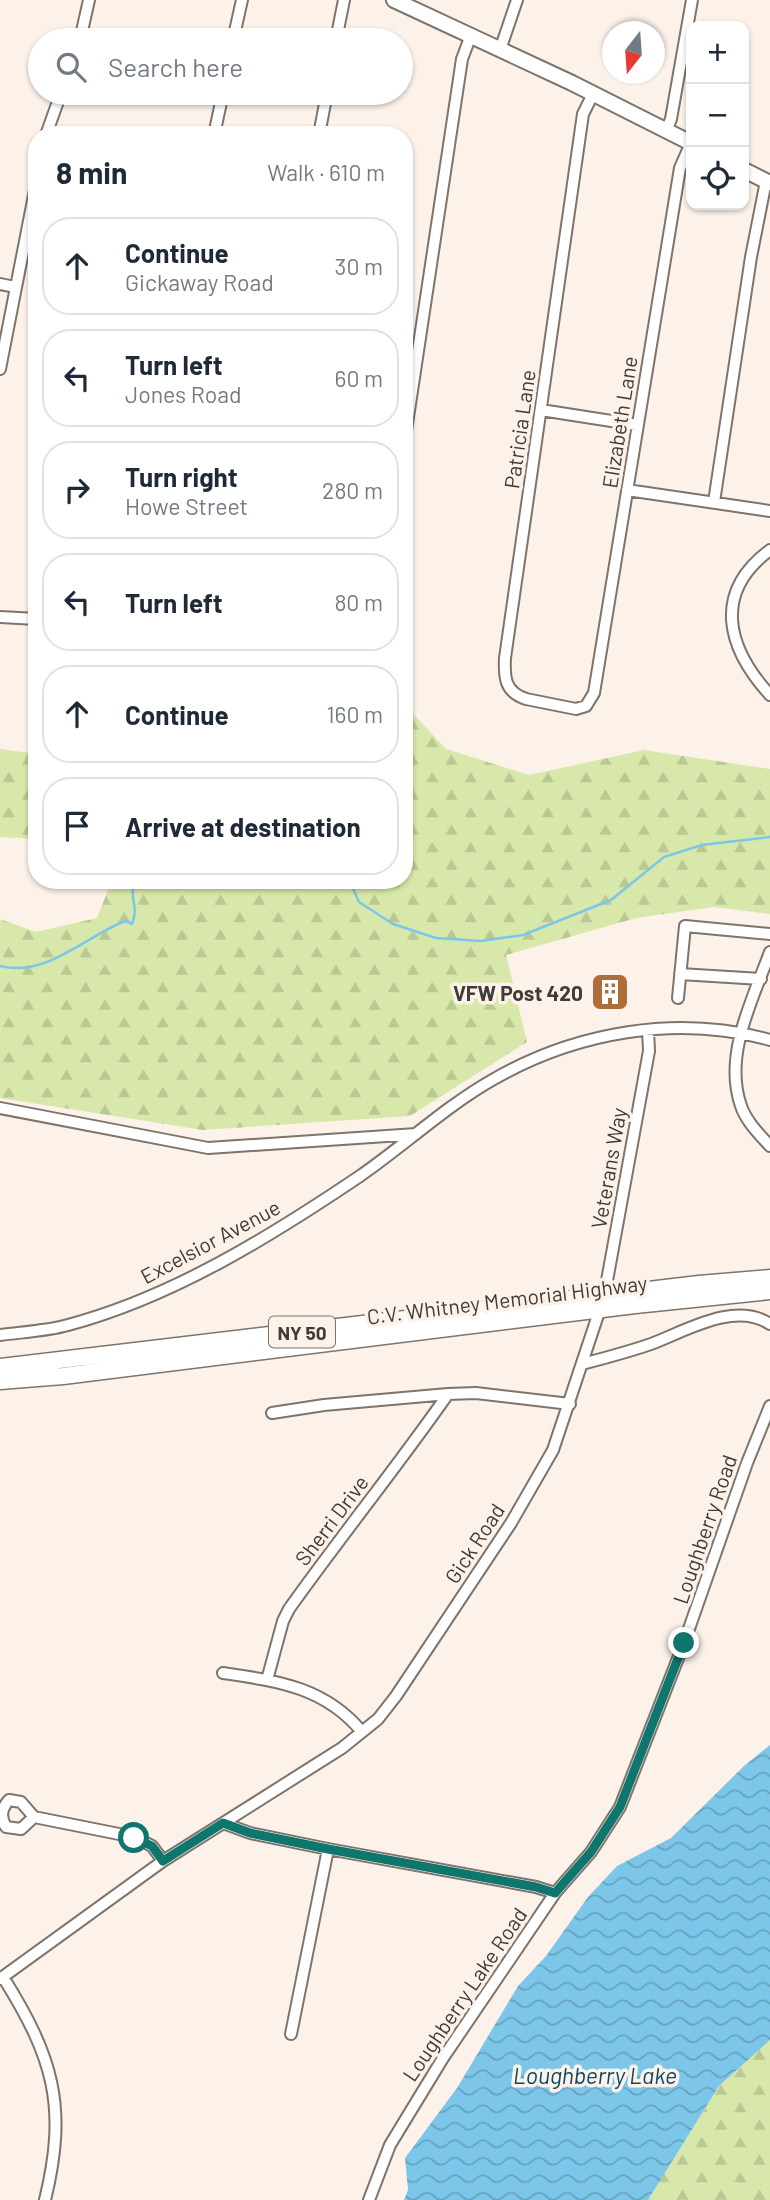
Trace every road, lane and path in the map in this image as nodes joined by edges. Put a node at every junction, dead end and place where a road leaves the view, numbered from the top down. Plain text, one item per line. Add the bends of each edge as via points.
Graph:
1 (89, 0) edge
2 (242, 0) edge
3 (344, 0) edge
4 (394, 0) edge
5 (517, 0) edge
6 (692, 0) edge
7 (83, 28) edge
8 (236, 28) edge
9 (338, 28) edge
10 (471, 35) junction
11 (500, 50) junction
12 (593, 94) junction
13 (57, 105) edge
14 (220, 105) edge
15 (325, 105) edge
16 (49, 126) edge
17 (216, 126) edge
18 (321, 126) edge
19 (666, 131) junction
20 (686, 141) edge
21 (689, 147) edge
22 (749, 172) edge
23 (768, 182) edge
24 (28, 229) edge
25 (0, 284) edge
26 (15, 287) junction
27 (0, 369) edge
28 (413, 383) edge
29 (541, 410) junction
30 (637, 425) junction
31 (627, 490) junction
32 (714, 502) junction
33 (770, 511) edge
34 (770, 550) edge
35 (0, 617) edge
36 (28, 618) edge
37 (770, 695) edge
38 (586, 706) joint
39 (770, 934) edge
40 (770, 952) edge
41 (680, 974) junction
42 (761, 979) junction
43 (678, 998) dead end
44 (648, 1030) junction
45 (742, 1032) junction
46 (770, 1040) edge
47 (0, 1108) edge
48 (416, 1134) junction
49 (770, 1146) edge
50 (770, 1278) edge
51 (770, 1291) edge
52 (601, 1304) junction
53 (770, 1324) edge
54 (0, 1335) edge
55 (582, 1364) junction
56 (0, 1367) edge
57 (63, 1376) junction
58 (0, 1381) edge
59 (0, 1388) edge
60 (448, 1394) junction
61 (570, 1404) junction
62 (770, 1406) edge
63 (272, 1413) dead end
64 (222, 1673) dead end
65 (267, 1679) junction
66 (362, 1732) junction
67 (34, 1817) dead end
68 (612, 1821) joint
69 (223, 1823) junction
70 (328, 1849) junction
71 (163, 1861) junction
72 (555, 1893) junction
73 (1, 1978) edge
74 (291, 2034) dead end
75 (45, 2200) edge
76 (369, 2200) edge

1 - 7 street
2 - 8 street
3 - 9 street
4 - 10 main road
5 - 11 street
6 - 19 street
10 - 11 main road
10 - 28 street via 461,59
11 - 12 main road
12 - 19 main road
12 - 29 street, Patricia Lane via 583,114
13 - 16 street
14 - 17 street
15 - 18 street
19 - 20 main road
21 - 30 street, Elizabeth Lane via 680,168
22 - 23 main road
23 - 32 street via 751,257
24 - 26 street
25 - 26 street
26 - 27 street
29 - 30 street
29 - 38 street, Patricia Lane via 504,675 506,685 518,697 576,709
30 - 31 street, Elizabeth Lane
31 - 32 street
31 - 38 street, Elizabeth Lane via 594,694
32 - 33 street
34 - 37 street via 743,579 732,613 738,650
35 - 36 street
39 - 41 street via 685,926
40 - 42 street
41 - 42 street
41 - 43 street
42 - 45 street
44 - 45 street, Excelsior Avenue
44 - 48 street, Excelsior Avenue via 596,1039 532,1060 492,1080
44 - 52 street, Veterans Way via 649,1051
45 - 46 street, Excelsior Avenue
45 - 49 street via 736,1088 741,1106
47 - 48 street via 208,1148
48 - 54 street, Excelsior Avenue via 300,1216 152,1295 67,1326
50 - 52 highway, C.V. Whitney Memorial Highway / NY 50 via 699,1284
51 - 52 highway, C.V. Whitney Memorial Highway / NY 50 via 635,1305
52 - 55 street, Gick Road
52 - 56 highway, C.V. Whitney Memorial Highway / NY 50
52 - 57 highway, C.V. Whitney Memorial Highway / NY 50
53 - 55 street via 753,1316 718,1319
55 - 61 street, Gick Road
57 - 58 highway, C.V. Whitney Memorial Highway / NY 50
57 - 59 highway
60 - 61 street
60 - 63 street
60 - 65 street, Sherri Drive via 289,1609
61 - 66 street, Gick Road via 544,1469 511,1523 396,1696
62 - 68 street, Loughberry Road via 684,1643
64 - 65 street
65 - 66 street via 337,1706
66 - 69 street, Gick Road
67 - 71 street via 134,1838 152,1846
68 - 72 street, Loughberry Lake Road
69 - 70 street
69 - 71 street, Gick Road
70 - 72 street
70 - 74 street
71 - 73 street, Gick Road
72 - 76 street, Loughberry Lake Road via 403,2121
73 - 75 street via 35,2032 51,2081 56,2144

